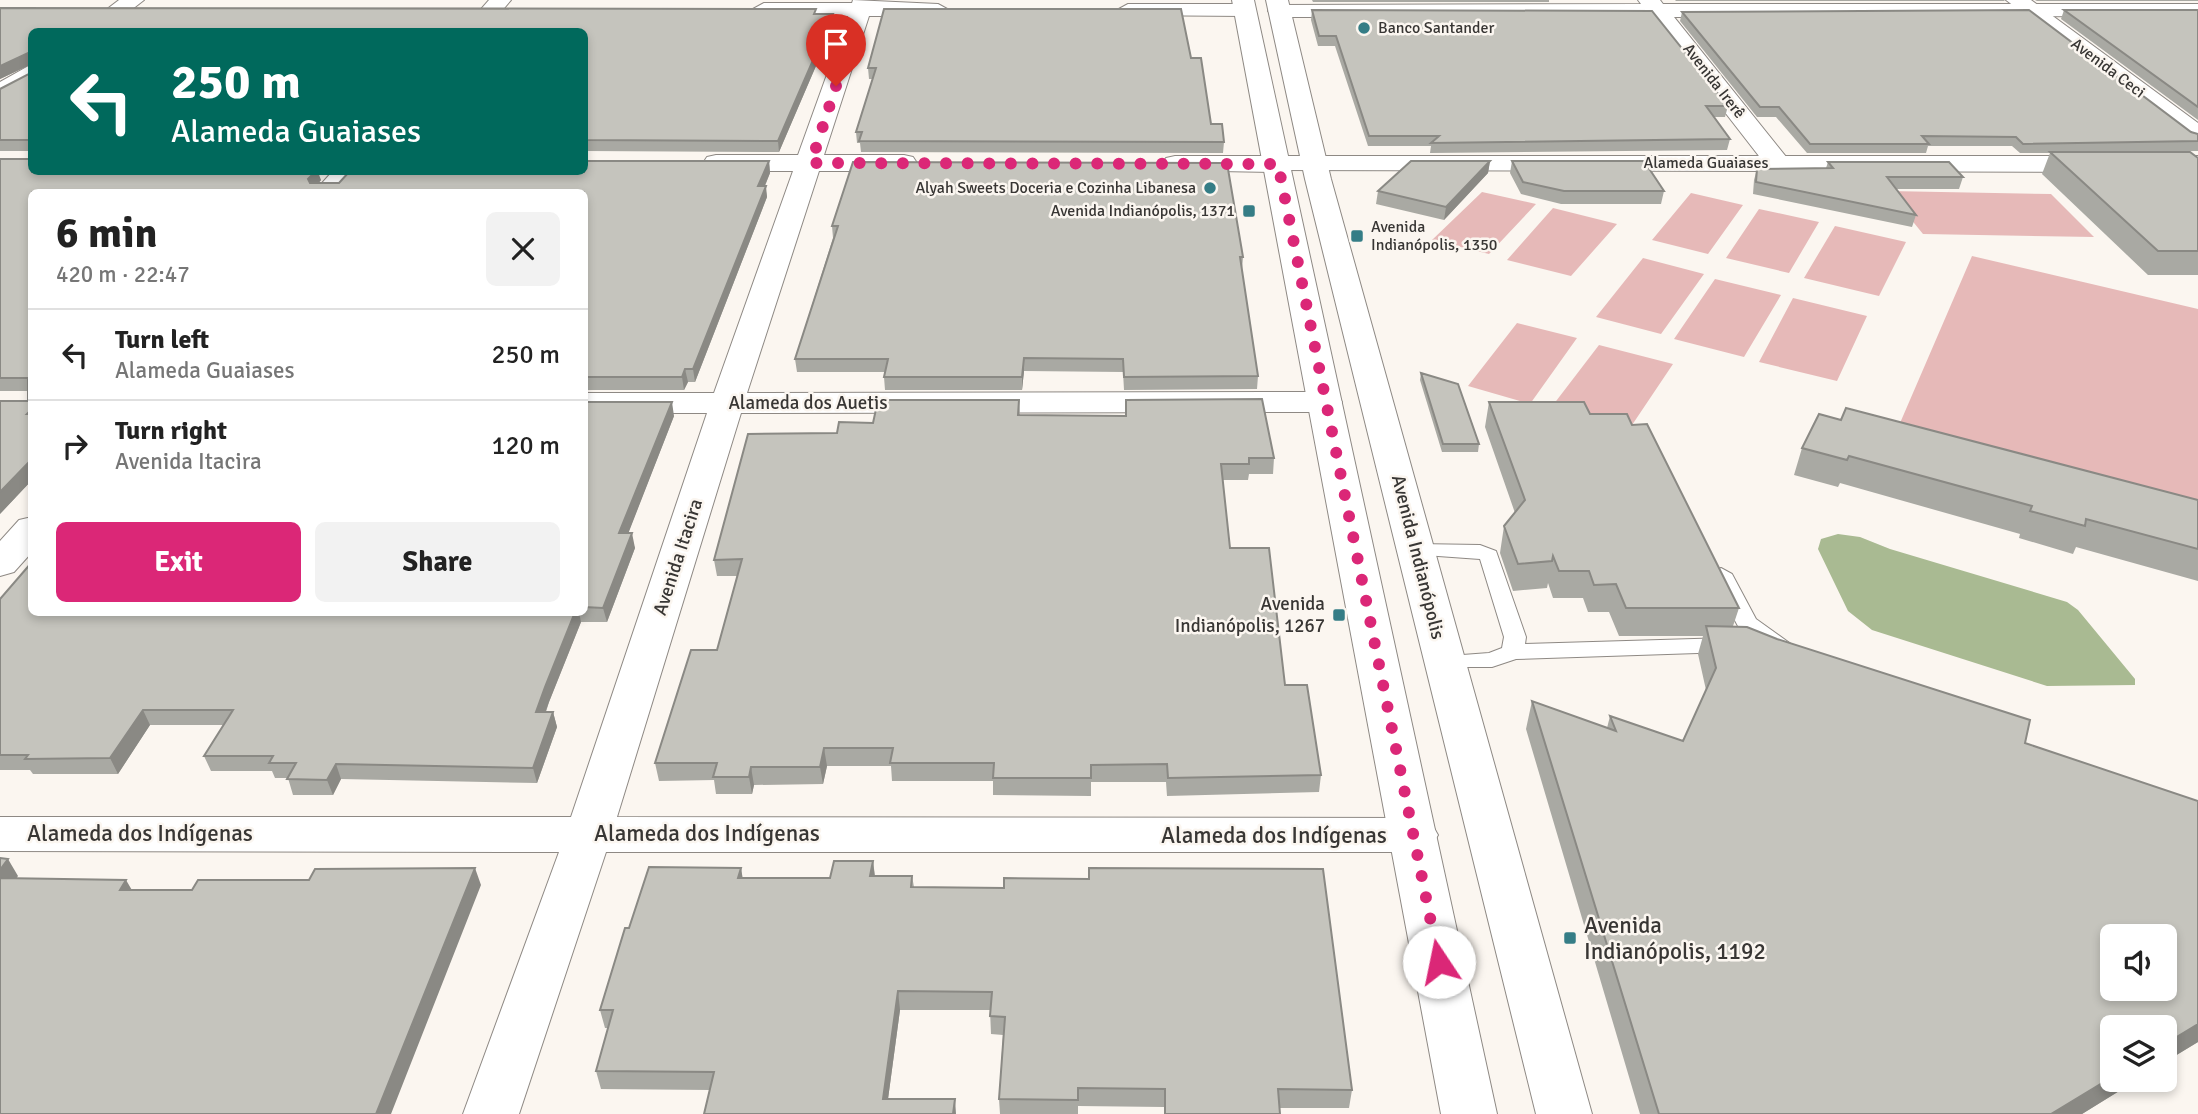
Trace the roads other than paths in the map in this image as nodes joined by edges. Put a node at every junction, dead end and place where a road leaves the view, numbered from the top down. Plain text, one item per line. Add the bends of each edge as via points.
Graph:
1 (496, 4) edge
2 (862, 5) edge
3 (1244, 5) edge
4 (1278, 5) edge
5 (1654, 5) edge
6 (1863, 5) edge
7 (2025, 5) edge
8 (134, 6) edge
9 (462, 8) edge
10 (523, 8) edge
11 (81, 9) edge
12 (739, 9) edge
13 (955, 10) edge
14 (1106, 10) edge
15 (2198, 10) edge
16 (95, 28) edge
17 (475, 28) edge
18 (28, 74) edge
19 (0, 93) edge
20 (2198, 135) edge
21 (688, 162) edge
22 (811, 163) junction
23 (936, 163) edge
24 (1778, 163) junction
25 (1145, 164) edge
26 (1278, 164) junction
27 (1315, 164) junction
28 (2198, 164) edge
29 (343, 175) edge
30 (330, 189) edge
31 (1325, 402) junction
32 (588, 403) edge
33 (727, 403) junction
34 (28, 532) edge
35 (1418, 550) junction
36 (1709, 553) edge
37 (0, 564) edge
38 (1513, 652) junction
39 (1444, 662) junction
40 (589, 833) junction
41 (0, 834) edge
42 (1414, 835) junction
43 (491, 1114) edge
44 (1469, 1114) edge
45 (1563, 1114) edge

1 - 9 street
1 - 10 street
1 - 17 street
2 - 12 street
2 - 13 street
2 - 22 street, Avenida Itacira
3 - 14 street
3 - 26 street
4 - 5 street
4 - 27 street, Avenida Indianópolis
5 - 6 street
5 - 24 street, Avenida Irerê
6 - 7 street
7 - 15 street
7 - 20 street, Avenida Ceci
8 - 11 street
8 - 16 street
18 - 19 street
21 - 22 street
22 - 23 street
22 - 33 street, Avenida Itacira
24 - 27 street, Alameda Guaiases
24 - 28 street, Alameda Guaiases
25 - 26 street, Alameda Guaiases
26 - 27 street, Alameda Guaiases
26 - 31 street
27 - 35 street, Avenida Indianópolis
29 - 30 street
31 - 33 street, Alameda dos Auetis
31 - 42 street
32 - 33 street, Alameda dos Auetis
33 - 40 street, Avenida Itacira
34 - 37 street
35 - 38 lane via 1489,555 1515,637
35 - 39 street, Avenida Indianópolis
36 - 38 lane via 1747,623 1780,644 1788,654 1785,660 1742,645 1708,644
38 - 39 lane via 1492,660
39 - 45 street, Avenida Indianópolis
40 - 41 street, Alameda dos Indígenas
40 - 42 street, Alameda dos Indígenas
40 - 43 street, Avenida Itacira
42 - 44 street

